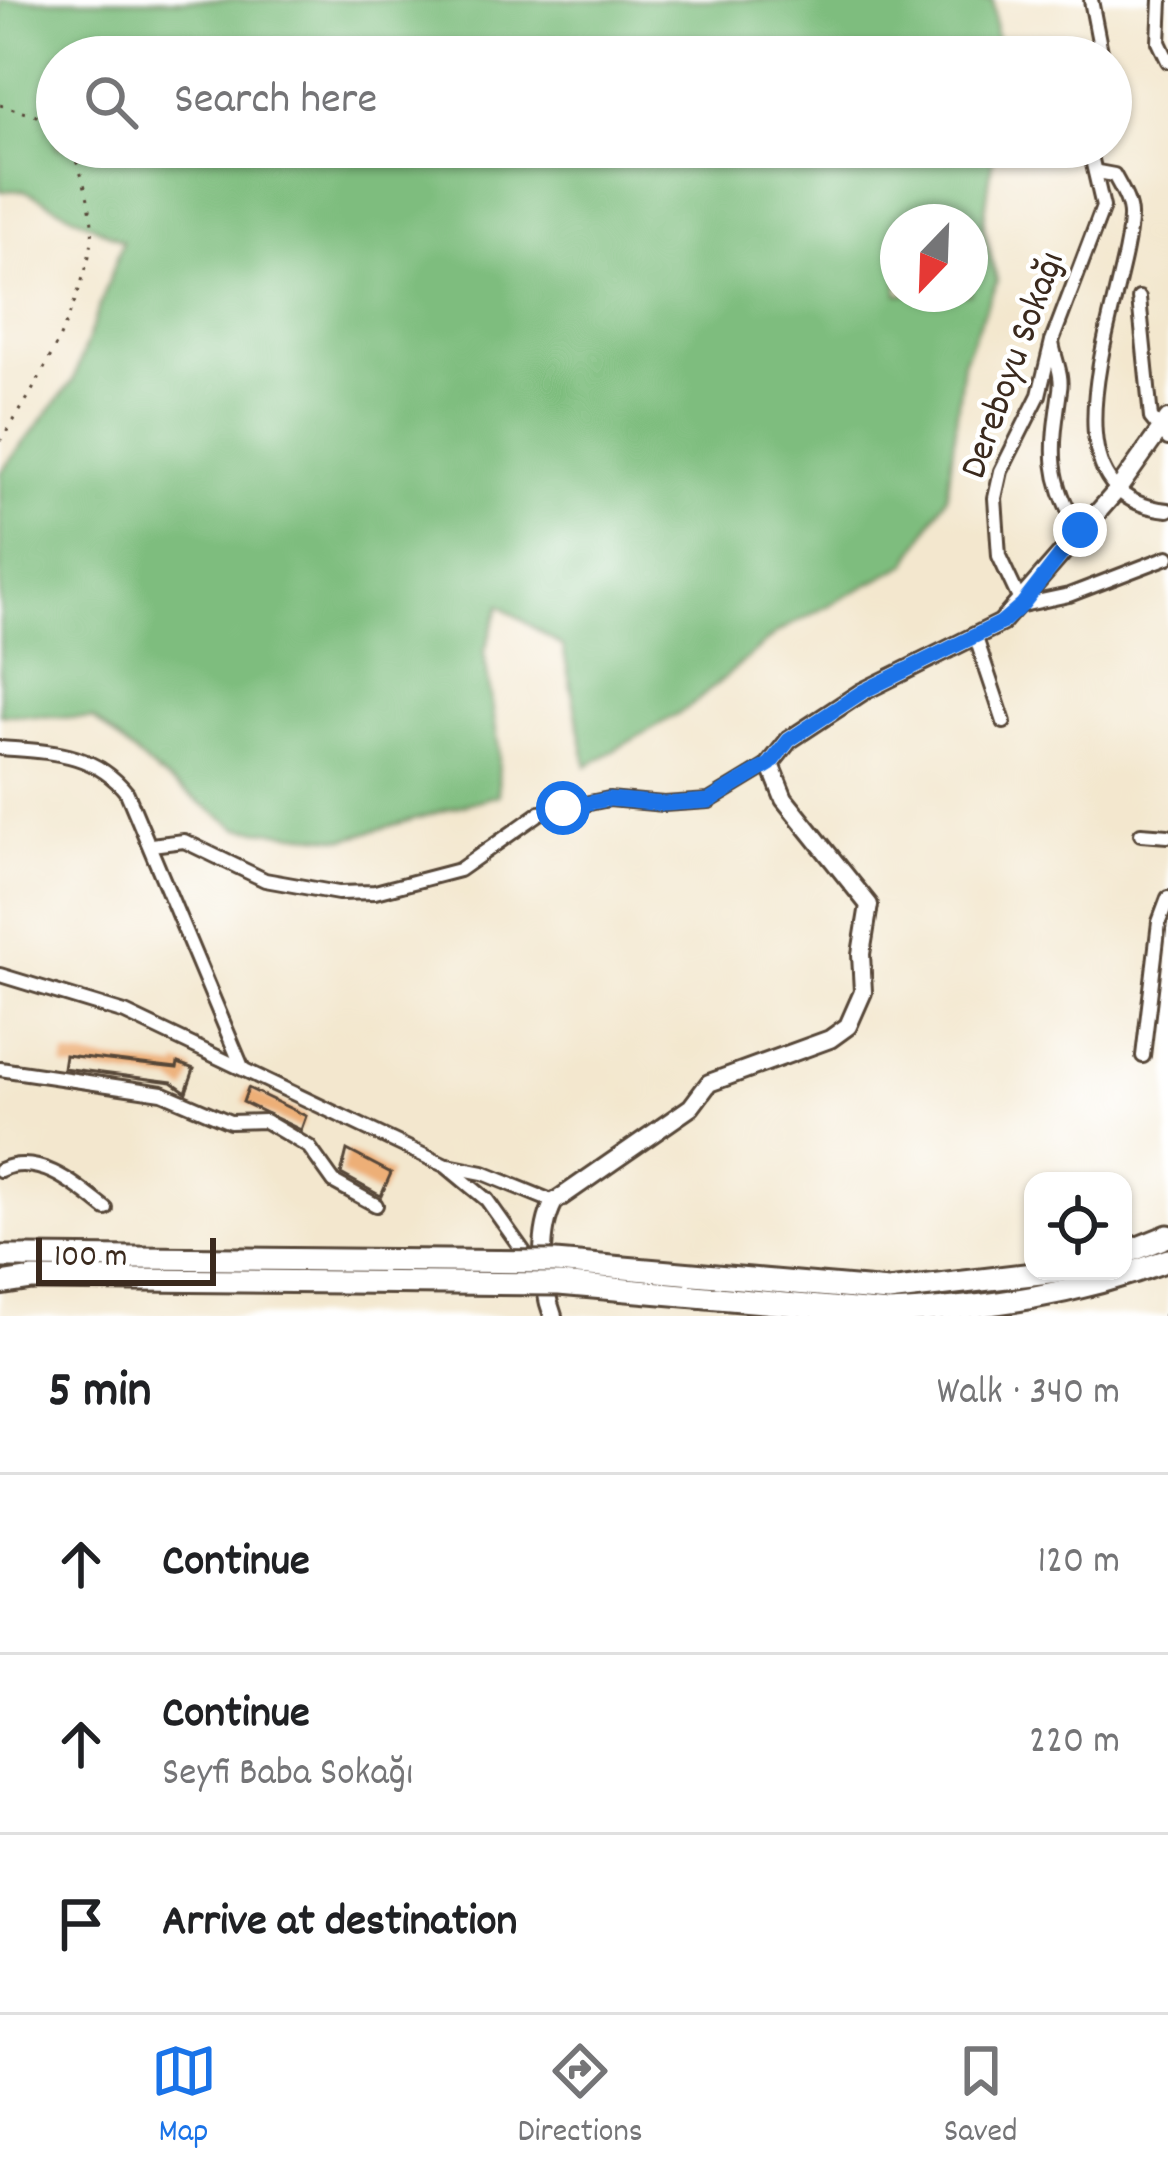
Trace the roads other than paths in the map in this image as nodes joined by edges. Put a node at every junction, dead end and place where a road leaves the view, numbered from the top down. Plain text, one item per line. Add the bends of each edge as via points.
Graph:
1 (1091, 0) edge
2 (1161, 0) edge
3 (1098, 36) edge
4 (1168, 61) edge
5 (1097, 168) edge
6 (1098, 172) junction
7 (1139, 298) dead end
8 (1052, 341) junction
9 (1165, 429) edge
10 (1119, 488) junction
11 (1168, 510) edge
12 (1080, 530) junction
13 (1168, 557) edge
14 (1022, 605) junction
15 (976, 638) junction
16 (1004, 722) dead end
17 (0, 748) edge
18 (770, 764) junction
19 (1141, 834) dead end
20 (1168, 836) edge
21 (151, 844) junction
22 (1168, 898) edge
23 (0, 975) edge
24 (1143, 1056) dead end
25 (242, 1067) junction
26 (0, 1069) edge
27 (446, 1166) junction
28 (0, 1170) edge
29 (554, 1202) junction
30 (376, 1205) dead end
31 (106, 1209) dead end
32 (1168, 1235) edge
33 (1132, 1250) edge
34 (0, 1257) edge
35 (1168, 1260) edge
36 (29, 1268) junction
37 (1024, 1277) edge
38 (0, 1282) edge
39 (888, 1302) junction
40 (550, 1308) edge

1 - 3 street
2 - 4 street via 1159,42
5 - 6 street, Dereboyu Sokağı
6 - 8 street, Dereboyu Sokağı via 1103,207
6 - 10 street via 1114,175 1131,211 1101,340 1096,411 1102,461
7 - 9 street via 1151,418
8 - 12 street via 1061,388 1053,413 1057,488
8 - 14 street, Dereboyu Sokağı via 1040,395 995,499 999,556
9 - 10 street
10 - 11 street via 1147,508
10 - 12 street
12 - 14 street
13 - 14 street via 1069,596
14 - 15 street
15 - 16 street
15 - 18 street via 862,692 789,740
17 - 21 street via 97,764 127,793
18 - 21 street via 709,801 609,799 540,813 459,870 375,892 265,880 184,841
18 - 29 street via 784,799 869,905 863,992 848,1026 709,1083 691,1107
19 - 20 street
21 - 25 street
22 - 24 street
23 - 25 street via 125,1013
25 - 27 street
26 - 30 street via 162,1093 230,1122 265,1121 310,1147 334,1182
27 - 29 street
27 - 40 street via 525,1246
28 - 31 street via 37,1166
29 - 40 street via 545,1219
32 - 33 highway
34 - 36 highway
35 - 39 highway via 1025,1302
36 - 38 highway
36 - 39 highway, bridge
37 - 39 highway

